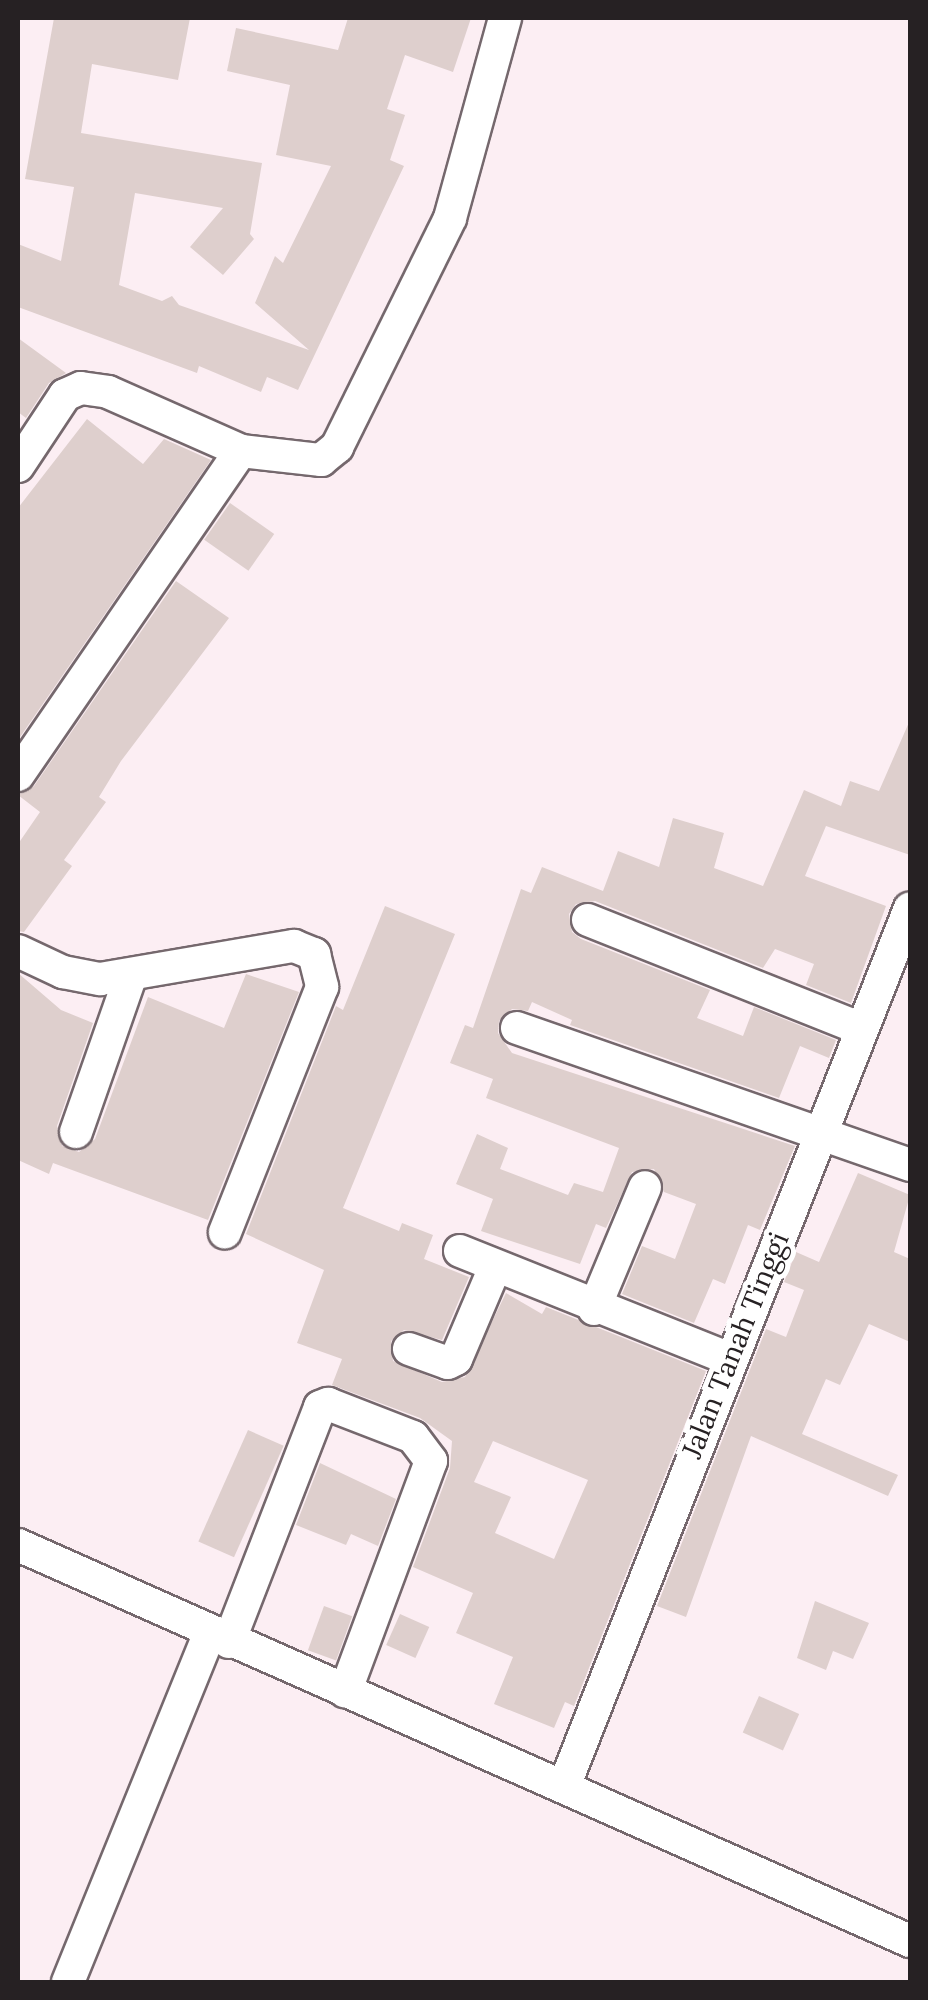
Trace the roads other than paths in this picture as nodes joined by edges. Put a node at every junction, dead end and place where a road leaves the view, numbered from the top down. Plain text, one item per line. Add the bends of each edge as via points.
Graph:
1 (505, 18) edge
2 (242, 452) junction
3 (20, 456) edge
4 (18, 774) edge
5 (910, 908) edge
6 (588, 920) dead end
7 (18, 951) edge
8 (130, 978) junction
9 (517, 1028) dead end
10 (860, 1028) junction
11 (76, 1132) dead end
12 (820, 1133) junction
13 (910, 1165) edge
14 (645, 1187) dead end
15 (225, 1232) dead end
16 (460, 1251) dead end
17 (495, 1267) junction
18 (594, 1309) junction
19 (409, 1349) dead end
20 (728, 1358) junction
21 (18, 1545) edge
22 (219, 1638) junction
23 (346, 1692) junction
24 (566, 1784) junction
25 (910, 1941) edge
26 (68, 1982) edge

1 - 2 street via 450,218 337,448 320,460
2 - 3 street via 108,392 81,388 66,395
2 - 4 street
5 - 10 street, Jalan Tanah Tinggi
6 - 10 street
7 - 8 street via 63,972
8 - 11 street
8 - 15 street via 294,946 314,954 321,968 322,987
9 - 12 street
10 - 12 street, Jalan Tanah Tinggi
12 - 13 street
12 - 20 street, Jalan Tanah Tinggi
14 - 18 street
16 - 17 street
17 - 18 street
17 - 19 street via 456,1359 448,1364
18 - 20 street
20 - 24 street, Jalan Tanah Tinggi
21 - 22 street
22 - 23 street
22 - 23 street via 320,1407 328,1404 413,1437 431,1461
22 - 26 street
23 - 24 street
24 - 25 street

